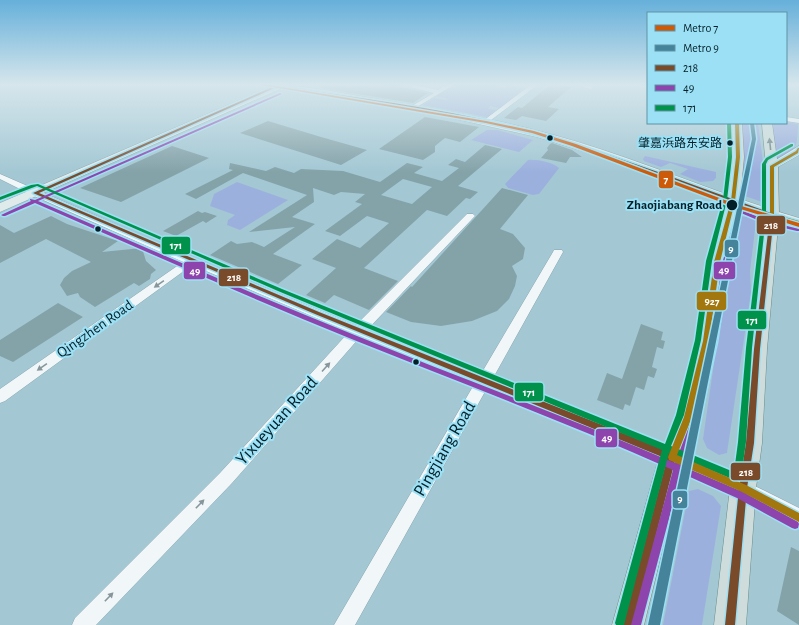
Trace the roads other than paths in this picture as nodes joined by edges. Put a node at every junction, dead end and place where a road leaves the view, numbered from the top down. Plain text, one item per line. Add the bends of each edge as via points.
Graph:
1 (217, 113) edge
2 (445, 113) edge
3 (497, 113) edge
4 (787, 119) edge
5 (799, 121) edge
6 (485, 122) junction
7 (737, 124) edge
8 (767, 124) edge
9 (799, 149) edge
10 (772, 166) junction
11 (0, 176) edge
12 (35, 194) junction
13 (733, 201) junction
14 (0, 208) edge
15 (772, 214) junction
16 (470, 216) dead end
17 (799, 222) edge
18 (558, 252) dead end
19 (191, 261) junction
20 (358, 331) junction
21 (484, 380) junction
22 (0, 397) edge
23 (672, 457) junction
24 (743, 488) junction
25 (799, 518) edge
26 (82, 625) edge
27 (344, 625) edge
28 (628, 625) edge
29 (730, 625) edge

1 - 12 street
2 - 6 street
3 - 6 street
4 - 5 street
6 - 13 street via 541,135 610,156
7 - 13 main road via 738,157
10 -> 8 main road
9 - 10 street
10 - 15 main road
11 - 12 street
12 - 14 street
12 - 19 street
13 - 15 street
13 - 23 main road via 717,262 704,349 688,417
15 - 17 street
15 - 24 main road via 757,349 750,443
16 - 20 street, Yixueyuan Road
18 - 21 street, Pingjiang Road
19 - 20 street
19 -> 22 street, Qingzhen Road
20 - 21 street
26 -> 20 street, Yixueyuan Road via 226,478
21 - 23 street
21 - 27 street, Pingjiang Road
23 - 24 street
23 - 28 main road
24 - 25 street
24 - 29 main road

